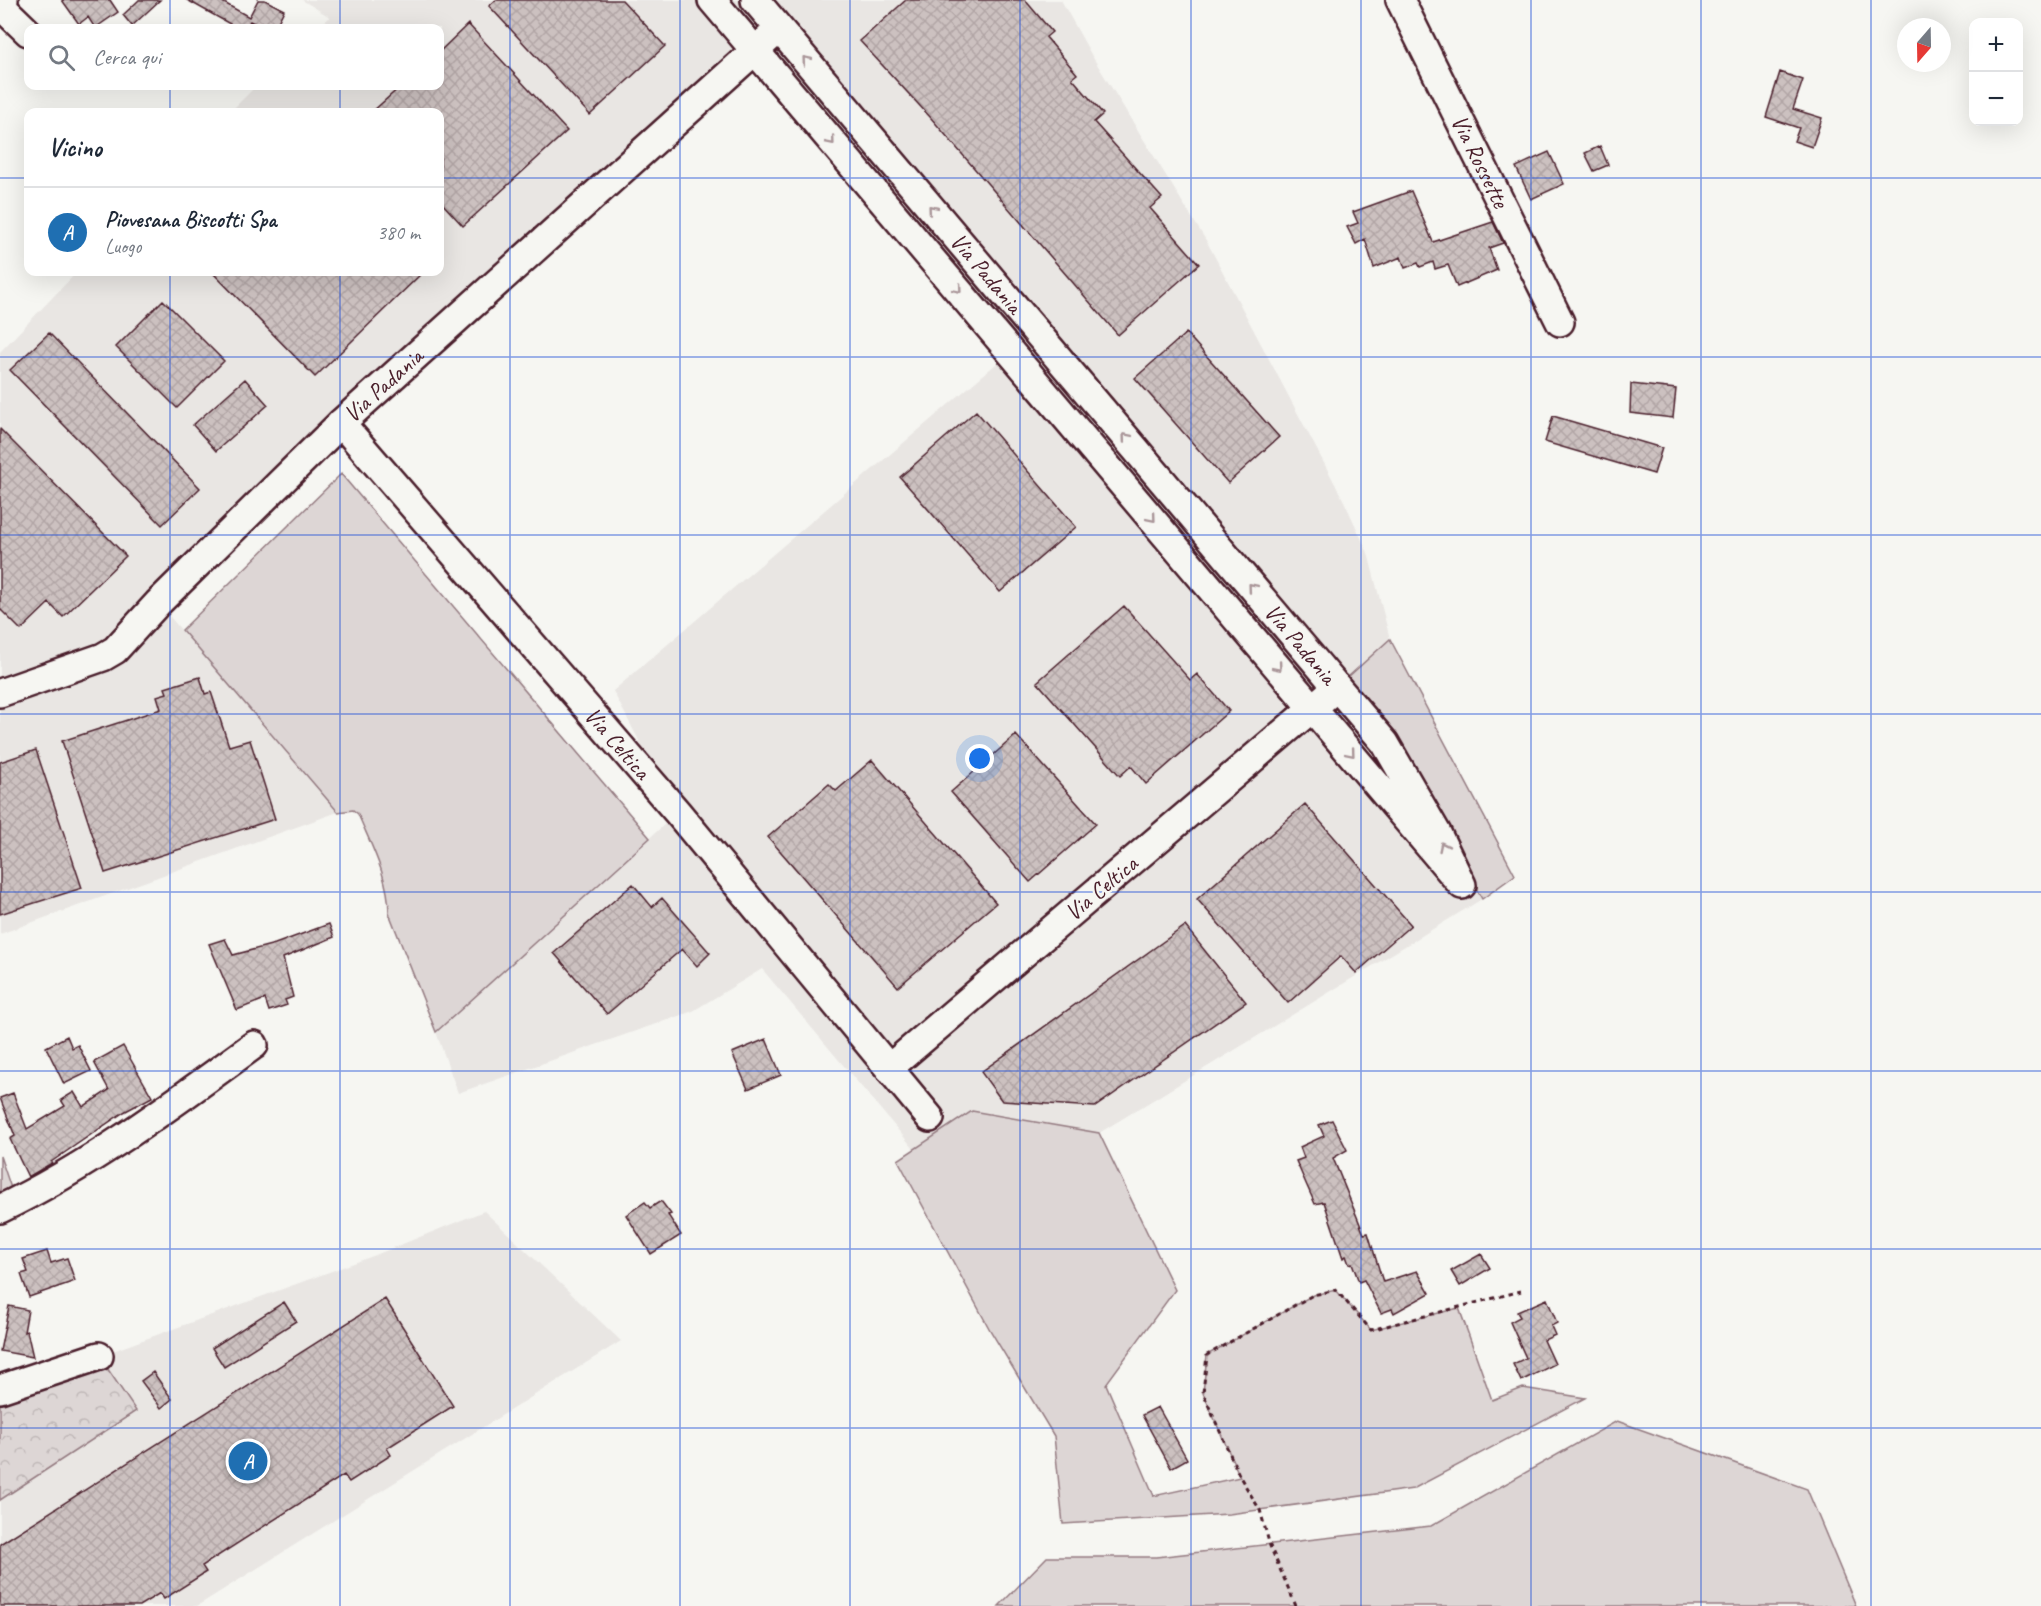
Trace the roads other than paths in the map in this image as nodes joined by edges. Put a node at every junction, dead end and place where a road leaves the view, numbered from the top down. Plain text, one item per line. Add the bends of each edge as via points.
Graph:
1 (712, 0) edge
2 (755, 0) edge
3 (1400, 0) edge
4 (0, 2) edge
5 (24, 28) edge
6 (779, 29) junction
7 (754, 50) junction
8 (1560, 322) dead end
9 (1087, 391) junction
10 (1062, 412) junction
11 (341, 423) junction
12 (1337, 687) junction
13 (0, 693) edge
14 (1313, 708) junction
15 (254, 1045) dead end
16 (889, 1068) junction
17 (930, 1118) dead end
18 (0, 1209) edge
19 (99, 1356) dead end
20 (0, 1389) edge

1 - 7 street, Via Padania
2 - 6 street, Via Padania
3 - 8 street, Via Rossette
4 - 5 street
6 - 7 street, Via Padania
9 -> 6 street, Via Padania
7 -> 10 street, Via Padania
7 - 11 street, Via Padania
9 - 10 street
12 -> 9 street, Via Padania
10 -> 14 street, Via Padania
11 - 13 street, Via Padania via 115,650
11 - 16 street, Via Celtica via 678,813
12 - 14 street, Via Padania
14 -> 12 street via 1465,891 1385,743
14 - 16 street, Via Celtica
15 - 18 street via 163,1110
16 - 17 street, Via Celtica
19 - 20 street

